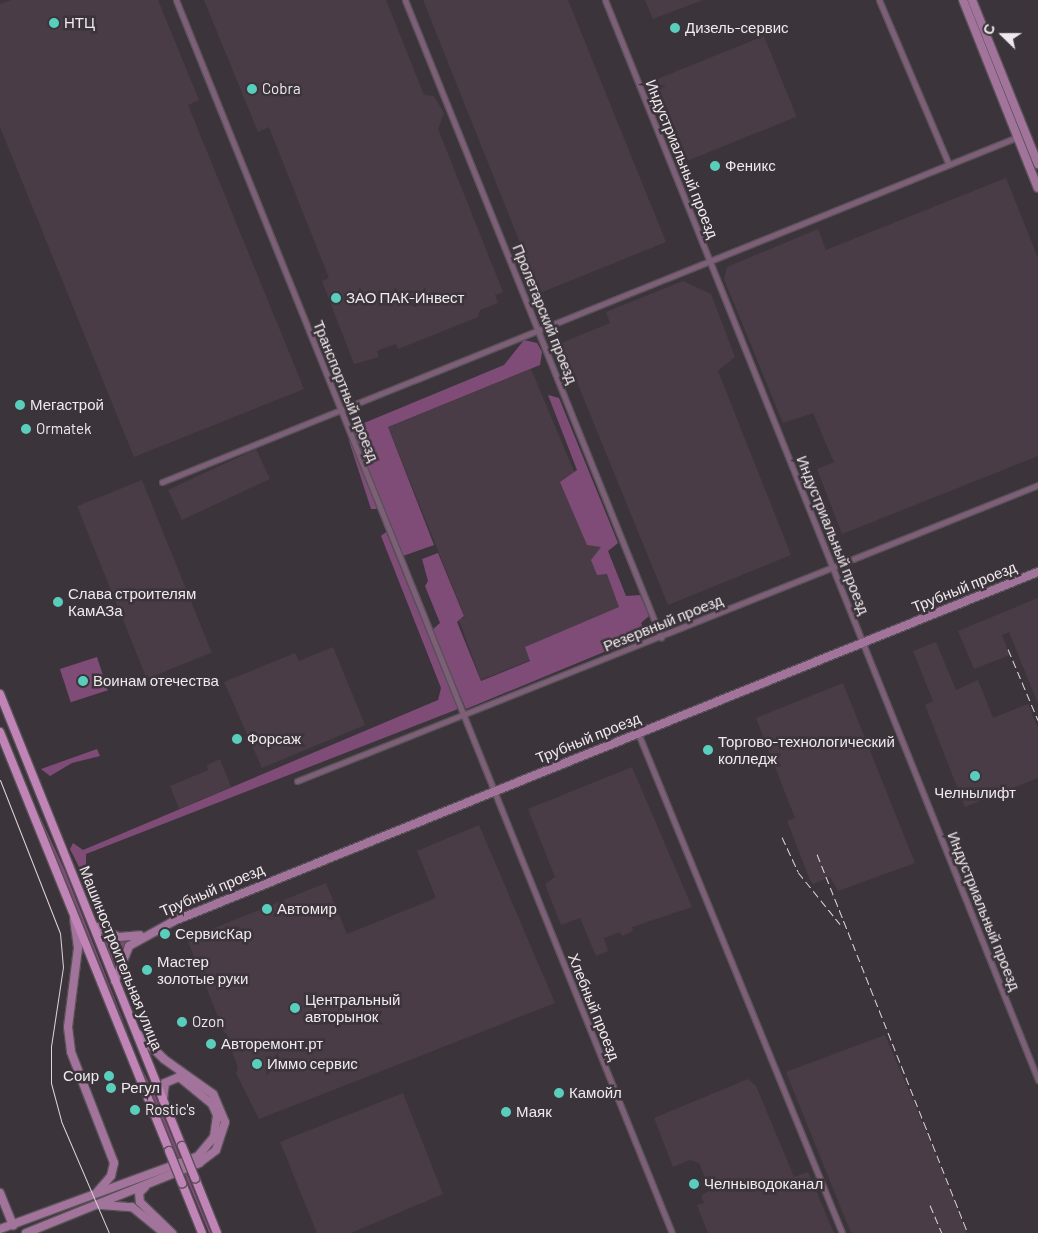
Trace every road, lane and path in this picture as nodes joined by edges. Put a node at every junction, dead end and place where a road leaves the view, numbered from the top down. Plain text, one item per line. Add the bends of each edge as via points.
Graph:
1 (176, 0) edge
2 (405, 0) edge
3 (604, 0) edge
4 (878, 0) edge
5 (963, 0) edge
6 (972, 0) edge
7 (1026, 134) junction
8 (1017, 137) junction
9 (1038, 164) edge
10 (949, 165) junction
11 (1038, 188) edge
12 (709, 260) junction
13 (538, 329) junction
14 (341, 410) junction
15 (162, 482) dead end
16 (1038, 485) edge
17 (833, 568) junction
18 (1038, 572) edge
19 (661, 638) junction
20 (862, 643) junction
21 (0, 694) edge
22 (464, 715) junction
23 (0, 732) edge
24 (638, 732) junction
25 (21, 748) junction
26 (8, 754) junction
27 (297, 781) dead end
28 (38, 788) junction
29 (494, 790) junction
30 (24, 793) junction
31 (74, 915) junction
32 (94, 926) junction
33 (150, 932) junction
34 (115, 981) junction
35 (136, 1031) junction
36 (145, 1054) junction
37 (132, 1059) junction
38 (1038, 1080) edge
39 (163, 1100) junction
40 (151, 1182) junction
41 (0, 1193) edge
42 (95, 1193) junction
43 (61, 1206) junction
44 (89, 1207) junction
45 (65, 1218) junction
46 (13, 1225) junction
47 (0, 1229) edge
48 (26, 1233) edge
49 (164, 1233) edge
50 (172, 1233) edge
51 (202, 1233) edge
52 (217, 1233) edge
53 (672, 1233) edge
54 (842, 1233) edge

1 - 14 street, Транспортный проезд
2 - 13 street, Пролетарский проезд
3 - 12 street, Индустриальный проезд
4 - 10 street
5 - 8 street
6 - 7 street
7 - 8 street
7 - 9 street
8 - 10 street
8 - 11 street
10 - 12 street
12 - 13 street
12 - 17 street, Индустриальный проезд
13 - 14 street
13 - 19 street, Пролетарский проезд
14 - 15 street
14 - 22 street, Транспортный проезд
16 - 17 street, Резервный проезд
17 - 19 street, Резервный проезд
17 - 20 street, Индустриальный проезд
18 - 20 street, Трубный проезд
19 - 22 street, Резервный проезд
20 - 24 street, Трубный проезд
20 - 38 street, Индустриальный проезд
21 - 25 main road, Машиностроительная улица
22 - 27 street, Резервный проезд
22 - 29 street, Транспортный проезд
23 - 26 main road, Машиностроительная улица
24 - 29 street, Трубный проезд
24 - 54 street
25 - 26 main road via 20,760
25 - 28 main road, Машиностроительная улица
26 - 30 main road, Машиностроительная улица
28 - 30 main road via 27,779
28 - 32 main road, Машиностроительная улица
29 - 33 street, Трубный проезд
29 - 53 street, Хлебный проезд
30 - 31 main road, Машиностроительная улица
31 - 37 main road, Машиностроительная улица
31 - 42 street via 78,948 68,1027 71,1052 114,1163 111,1176
32 - 33 street via 127,937
32 - 34 main road, Машиностроительная улица
33 - 34 street via 124,953
34 - 35 main road, Машиностроительная улица
35 - 36 main road, Машиностроительная улица
35 - 40 street via 164,1060 214,1094 225,1122 219,1144 206,1159
36 - 37 main road via 136,1049
36 - 39 main road, Машиностроительная улица
37 - 51 main road, Машиностроительная улица, bridge
39 - 42 street via 165,1083 179,1077 207,1097 217,1125 208,1148 198,1156
39 - 52 main road, Машиностроительная улица, bridge
40 - 44 street
40 - 50 street via 140,1193 140,1202
41 - 46 street
42 - 43 street
43 - 45 street via 67,1210
43 - 46 street
44 - 45 street
44 - 49 street via 132,1207
45 - 48 street
46 - 47 street

